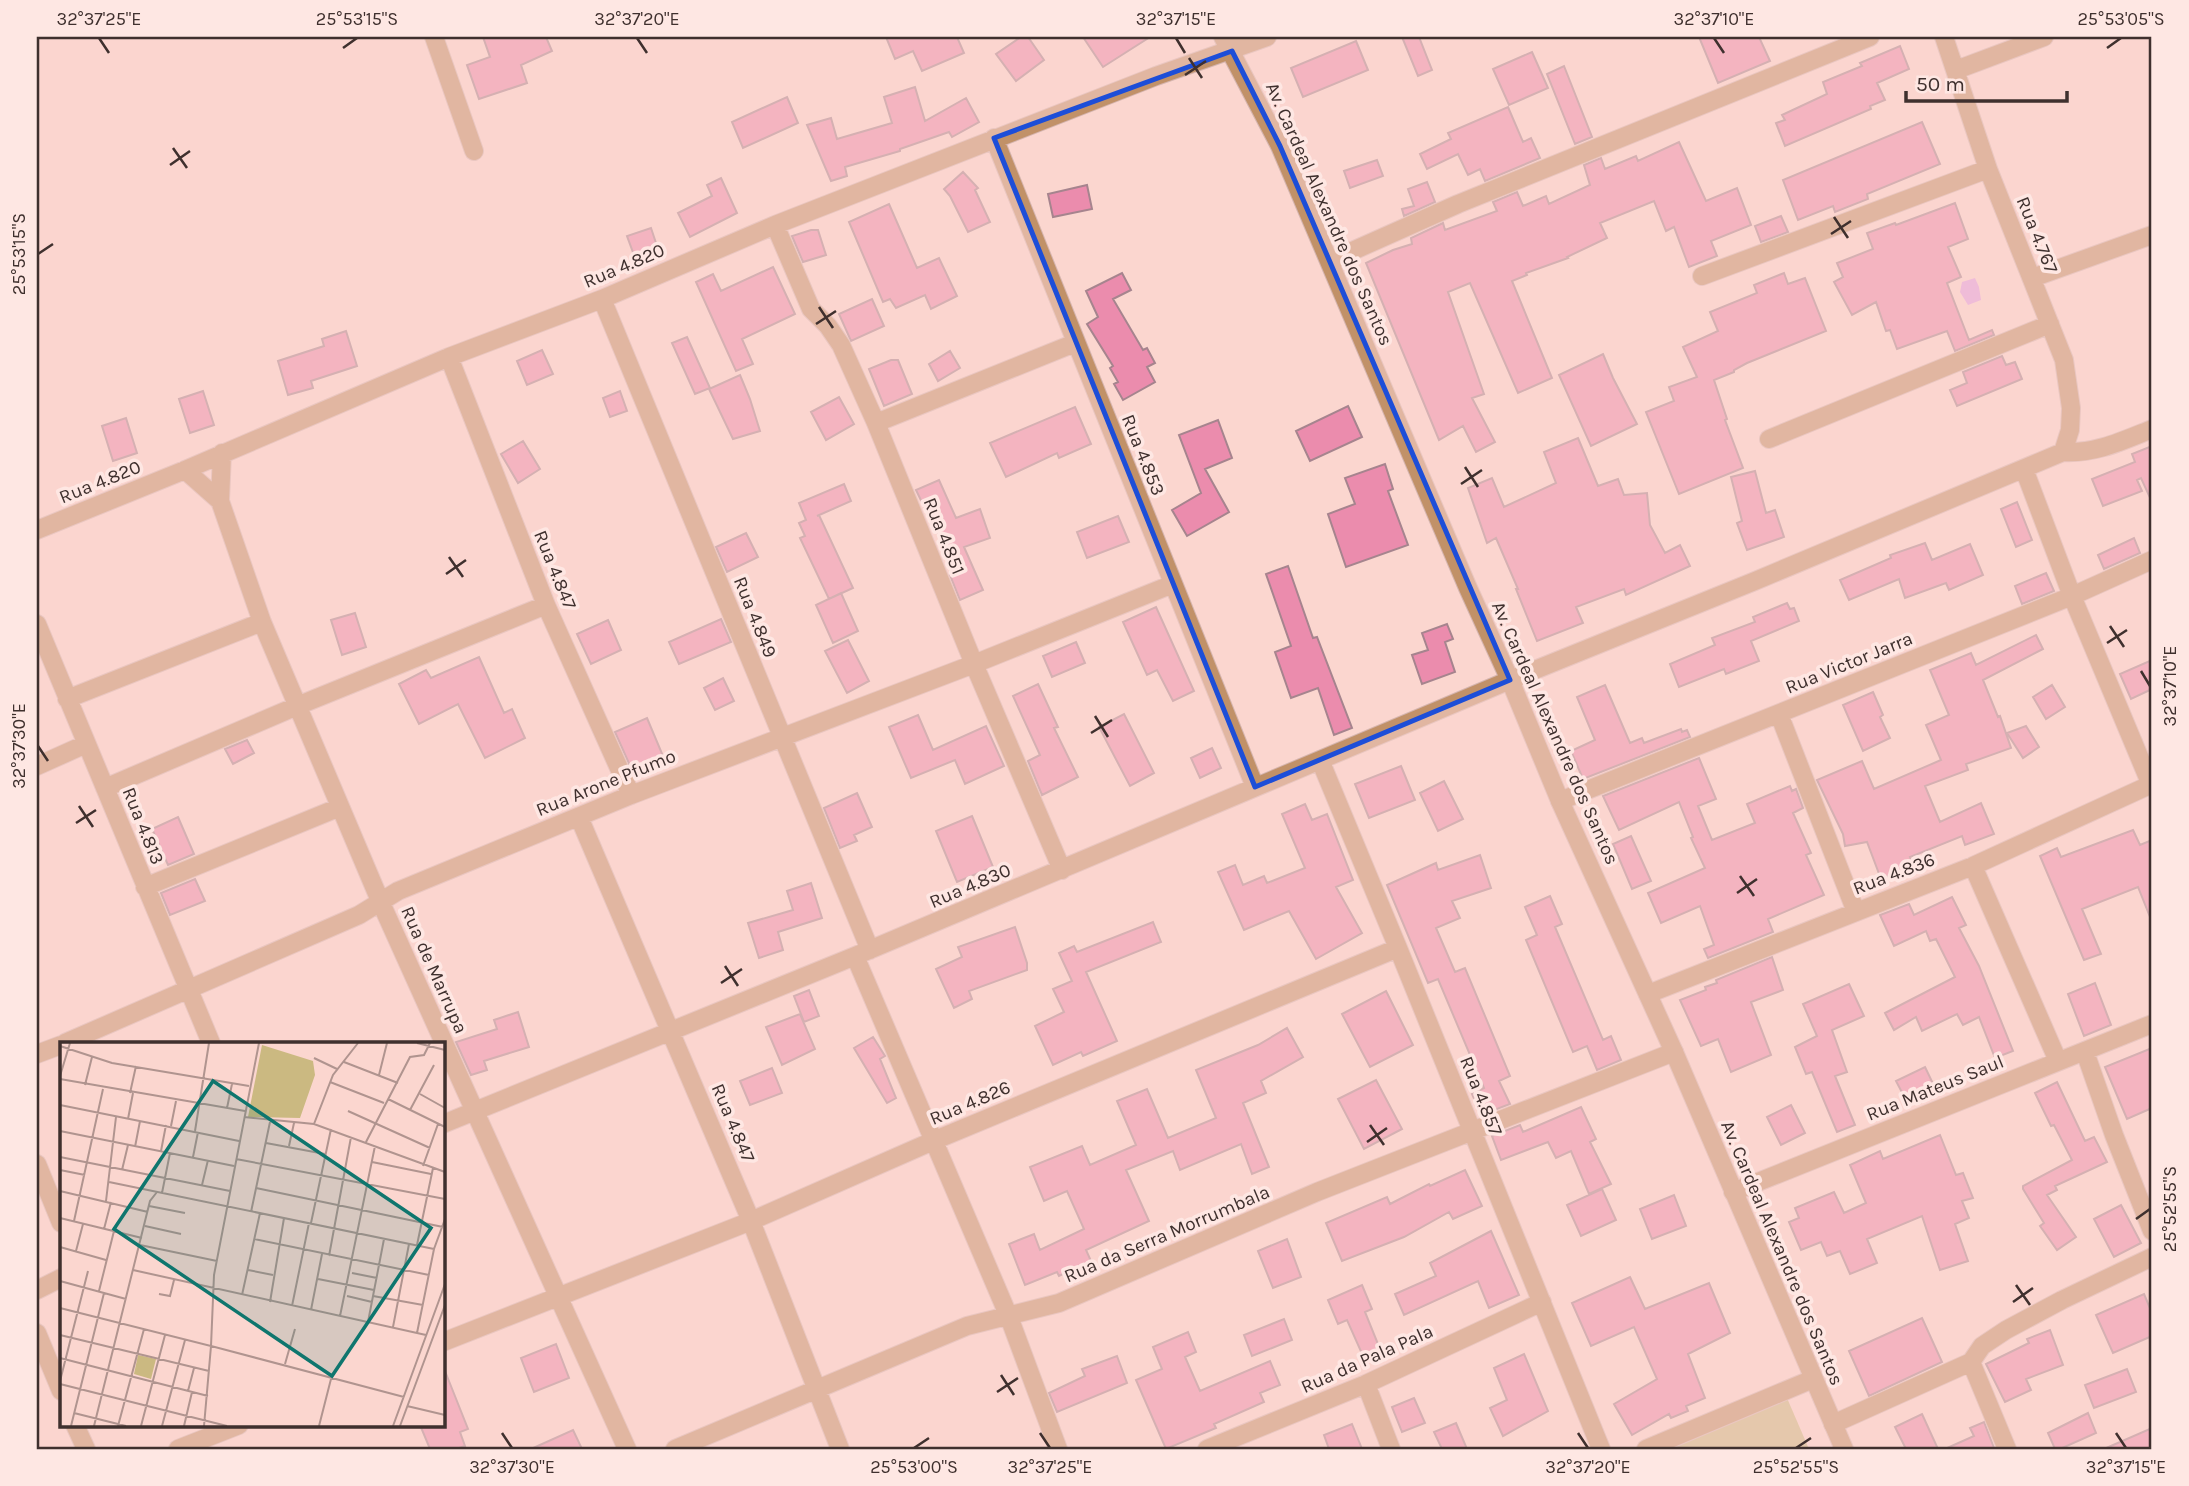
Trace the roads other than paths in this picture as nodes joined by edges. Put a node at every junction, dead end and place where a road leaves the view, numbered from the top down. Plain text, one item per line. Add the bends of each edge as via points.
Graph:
1 (434, 37) edge
2 (1267, 37) edge
3 (1870, 37) edge
4 (1944, 37) edge
5 (2044, 37) edge
6 (1227, 44) edge
7 (1956, 71) junction
8 (994, 138) junction
9 (474, 151) dead end
10 (1988, 169) junction
11 (775, 225) junction
12 (2152, 235) edge
13 (1330, 261) junction
14 (1702, 276) dead end
15 (2032, 278) junction
16 (601, 299) junction
17 (2050, 324) junction
18 (1075, 343) junction
19 (449, 357) junction
20 (876, 423) junction
21 (2152, 429) edge
22 (1769, 439) dead end
23 (2063, 452) junction
24 (222, 453) junction
25 (2024, 469) junction
26 (185, 470) junction
27 (220, 501) junction
28 (37, 530) edge
29 (2152, 560) edge
30 (1172, 583) junction
31 (2072, 596) junction
32 (546, 605) junction
33 (262, 622) junction
34 (37, 624) edge
35 (974, 664) junction
36 (1510, 680) junction
37 (67, 699) junction
38 (297, 706) junction
39 (1779, 714) junction
40 (782, 736) junction
41 (86, 744) junction
42 (1320, 760) junction
43 (37, 766) edge
44 (2152, 785) edge
45 (1255, 787) junction
46 (105, 788) junction
47 (631, 795) junction
48 (1560, 801) junction
49 (340, 807) junction
50 (579, 817) junction
51 (1973, 866) junction
52 (1062, 870) junction
53 (145, 887) junction
54 (381, 903) junction
55 (1856, 912) junction
56 (1398, 948) junction
57 (863, 953) junction
58 (188, 991) junction
59 (1648, 994) junction
60 (2152, 1024) edge
61 (672, 1032) junction
62 (68, 1042) edge
63 (211, 1042) edge
64 (60, 1045) edge
65 (1674, 1052) junction
66 (2085, 1052) junction
67 (37, 1054) edge
68 (2058, 1061) junction
69 (476, 1112) junction
70 (444, 1124) edge
71 (1472, 1131) junction
72 (933, 1142) junction
73 (37, 1164) edge
74 (1733, 1192) junction
75 (60, 1221) edge
76 (751, 1221) junction
77 (2152, 1231) edge
78 (2152, 1257) edge
79 (60, 1278) edge
80 (37, 1290) edge
81 (556, 1296) junction
82 (1542, 1302) junction
83 (1009, 1317) junction
84 (37, 1333) edge
85 (444, 1342) edge
86 (1971, 1362) junction
87 (1813, 1379) junction
88 (1366, 1384) junction
89 (60, 1389) edge
90 (815, 1389) junction
91 (1833, 1424) junction
92 (75, 1426) edge
93 (236, 1426) edge
94 (86, 1449) edge
95 (178, 1449) edge
96 (626, 1449) edge
97 (676, 1449) edge
98 (840, 1449) edge
99 (1058, 1449) edge
100 (1207, 1449) edge
101 (1391, 1449) edge
102 (1601, 1449) edge
103 (1646, 1449) edge
104 (1844, 1449) edge
105 (2007, 1449) edge

1 - 9 street
2 - 6 street, Rua 4.820
3 - 13 street
4 - 7 street, Rua 4.767
5 - 7 street
6 - 8 street, Rua 4.820
6 - 13 street, Av. Cardeal Alexandre dos Santos via 1280,146
7 - 10 street, Rua 4.767
8 - 11 street, Rua 4.820
8 - 18 street, Rua 4.853
10 - 14 street
10 - 15 street, Rua 4.767
11 - 16 street, Rua 4.820
11 - 20 street, Rua 4.851 via 811,309 841,345
12 - 15 street
13 - 36 street, Av. Cardeal Alexandre dos Santos
15 - 17 street, Rua 4.767
16 - 19 street, Rua 4.820
16 - 40 street, Rua 4.849
17 - 22 street
17 - 23 street, Rua 4.767 via 2069,383 2070,430
18 - 20 street
18 - 30 street, Rua 4.853
19 - 24 street, Rua 4.820
19 - 32 street, Rua 4.847
20 - 35 street, Rua 4.851
21 - 23 street via 2100,450
23 - 25 street, Rua 4.830
24 - 26 street, Rua 4.820
24 - 27 street
25 - 31 street
25 - 36 street, Rua 4.830
26 - 27 street
26 - 28 street, Rua 4.820
27 - 33 street, Rua de Marrupa
29 - 31 street, Rua Victor Jarra
30 - 35 street, Rua Arone Pfumo
30 - 45 street, Rua 4.853
31 - 39 street, Rua Victor Jarra
31 - 44 street
32 - 38 street
32 - 47 street, Rua 4.847
33 - 37 street
33 - 38 street, Rua de Marrupa
34 - 37 street, Rua 4.813
35 - 40 street, Rua Arone Pfumo
35 - 52 street, Rua 4.851
36 - 42 street, Rua 4.830
36 - 48 street, Av. Cardeal Alexandre dos Santos
37 - 41 street, Rua 4.813
38 - 46 street
38 - 49 street, Rua de Marrupa
39 - 48 street, Rua Victor Jarra
39 - 55 street
40 - 47 street, Rua Arone Pfumo
40 - 57 street, Rua 4.849
41 - 43 street
41 - 46 street, Rua 4.813
42 - 45 street, Rua 4.830
42 - 56 street, Rua 4.857
44 - 51 street, Rua 4.836
45 - 52 street, Rua 4.830
46 - 53 street, Rua 4.813
47 - 50 street, Rua Arone Pfumo
48 - 59 street, Av. Cardeal Alexandre dos Santos
49 - 53 street
49 - 54 street, Rua de Marrupa
50 - 54 street, Rua Arone Pfumo via 398,891
50 - 61 street, Rua 4.847
51 - 55 street, Rua 4.836
51 - 68 street
52 - 57 street, Rua 4.830
53 - 58 street, Rua 4.813
54 - 58 street, Rua Arone Pfumo
54 - 69 street, Rua de Marrupa
55 - 59 street, Rua 4.836
56 - 71 street, Rua 4.857
56 - 72 street, Rua 4.826
57 - 61 street, Rua 4.830
57 - 72 street, Rua 4.849
58 - 62 street, Rua Arone Pfumo
58 - 63 street, Rua 4.813
59 - 65 street, Av. Cardeal Alexandre dos Santos
60 - 66 street, Rua Mateus Saul
61 - 69 street, Rua 4.830
61 - 76 street, Rua 4.847
64 - 67 street, Rua Arone Pfumo
65 - 71 street, Rua da Serra Morrumbala
65 - 74 street, Av. Cardeal Alexandre dos Santos
66 - 68 street, Rua Mateus Saul
66 - 77 street
68 - 74 street, Rua Mateus Saul
69 - 70 street, Rua 4.830
69 - 81 street, Rua de Marrupa
71 - 82 street, Rua 4.857
71 - 83 street, Rua da Serra Morrumbala via 1059,1303
72 - 76 street, Rua 4.826
72 - 83 street, Rua 4.849
73 - 75 street
74 - 87 street, Av. Cardeal Alexandre dos Santos
76 - 81 street, Rua 4.826
76 - 90 street, Rua 4.847
78 - 86 street via 2006,1330 1982,1346
79 - 80 street
81 - 85 street, Rua 4.826
81 - 96 street, Rua de Marrupa
82 - 88 street, Rua da Pala Pala
82 - 102 street, Rua 4.857
83 - 90 street, Rua da Serra Morrumbala via 967,1326
83 - 99 street, Rua 4.849
84 - 89 street
86 - 91 street
86 - 105 street
87 - 91 street, Av. Cardeal Alexandre dos Santos
87 - 103 street
88 - 100 street, Rua da Pala Pala
88 - 101 street
90 - 97 street, Rua da Serra Morrumbala
90 - 98 street, Rua 4.847
91 - 104 street, Av. Cardeal Alexandre dos Santos
92 - 94 street
93 - 95 street

